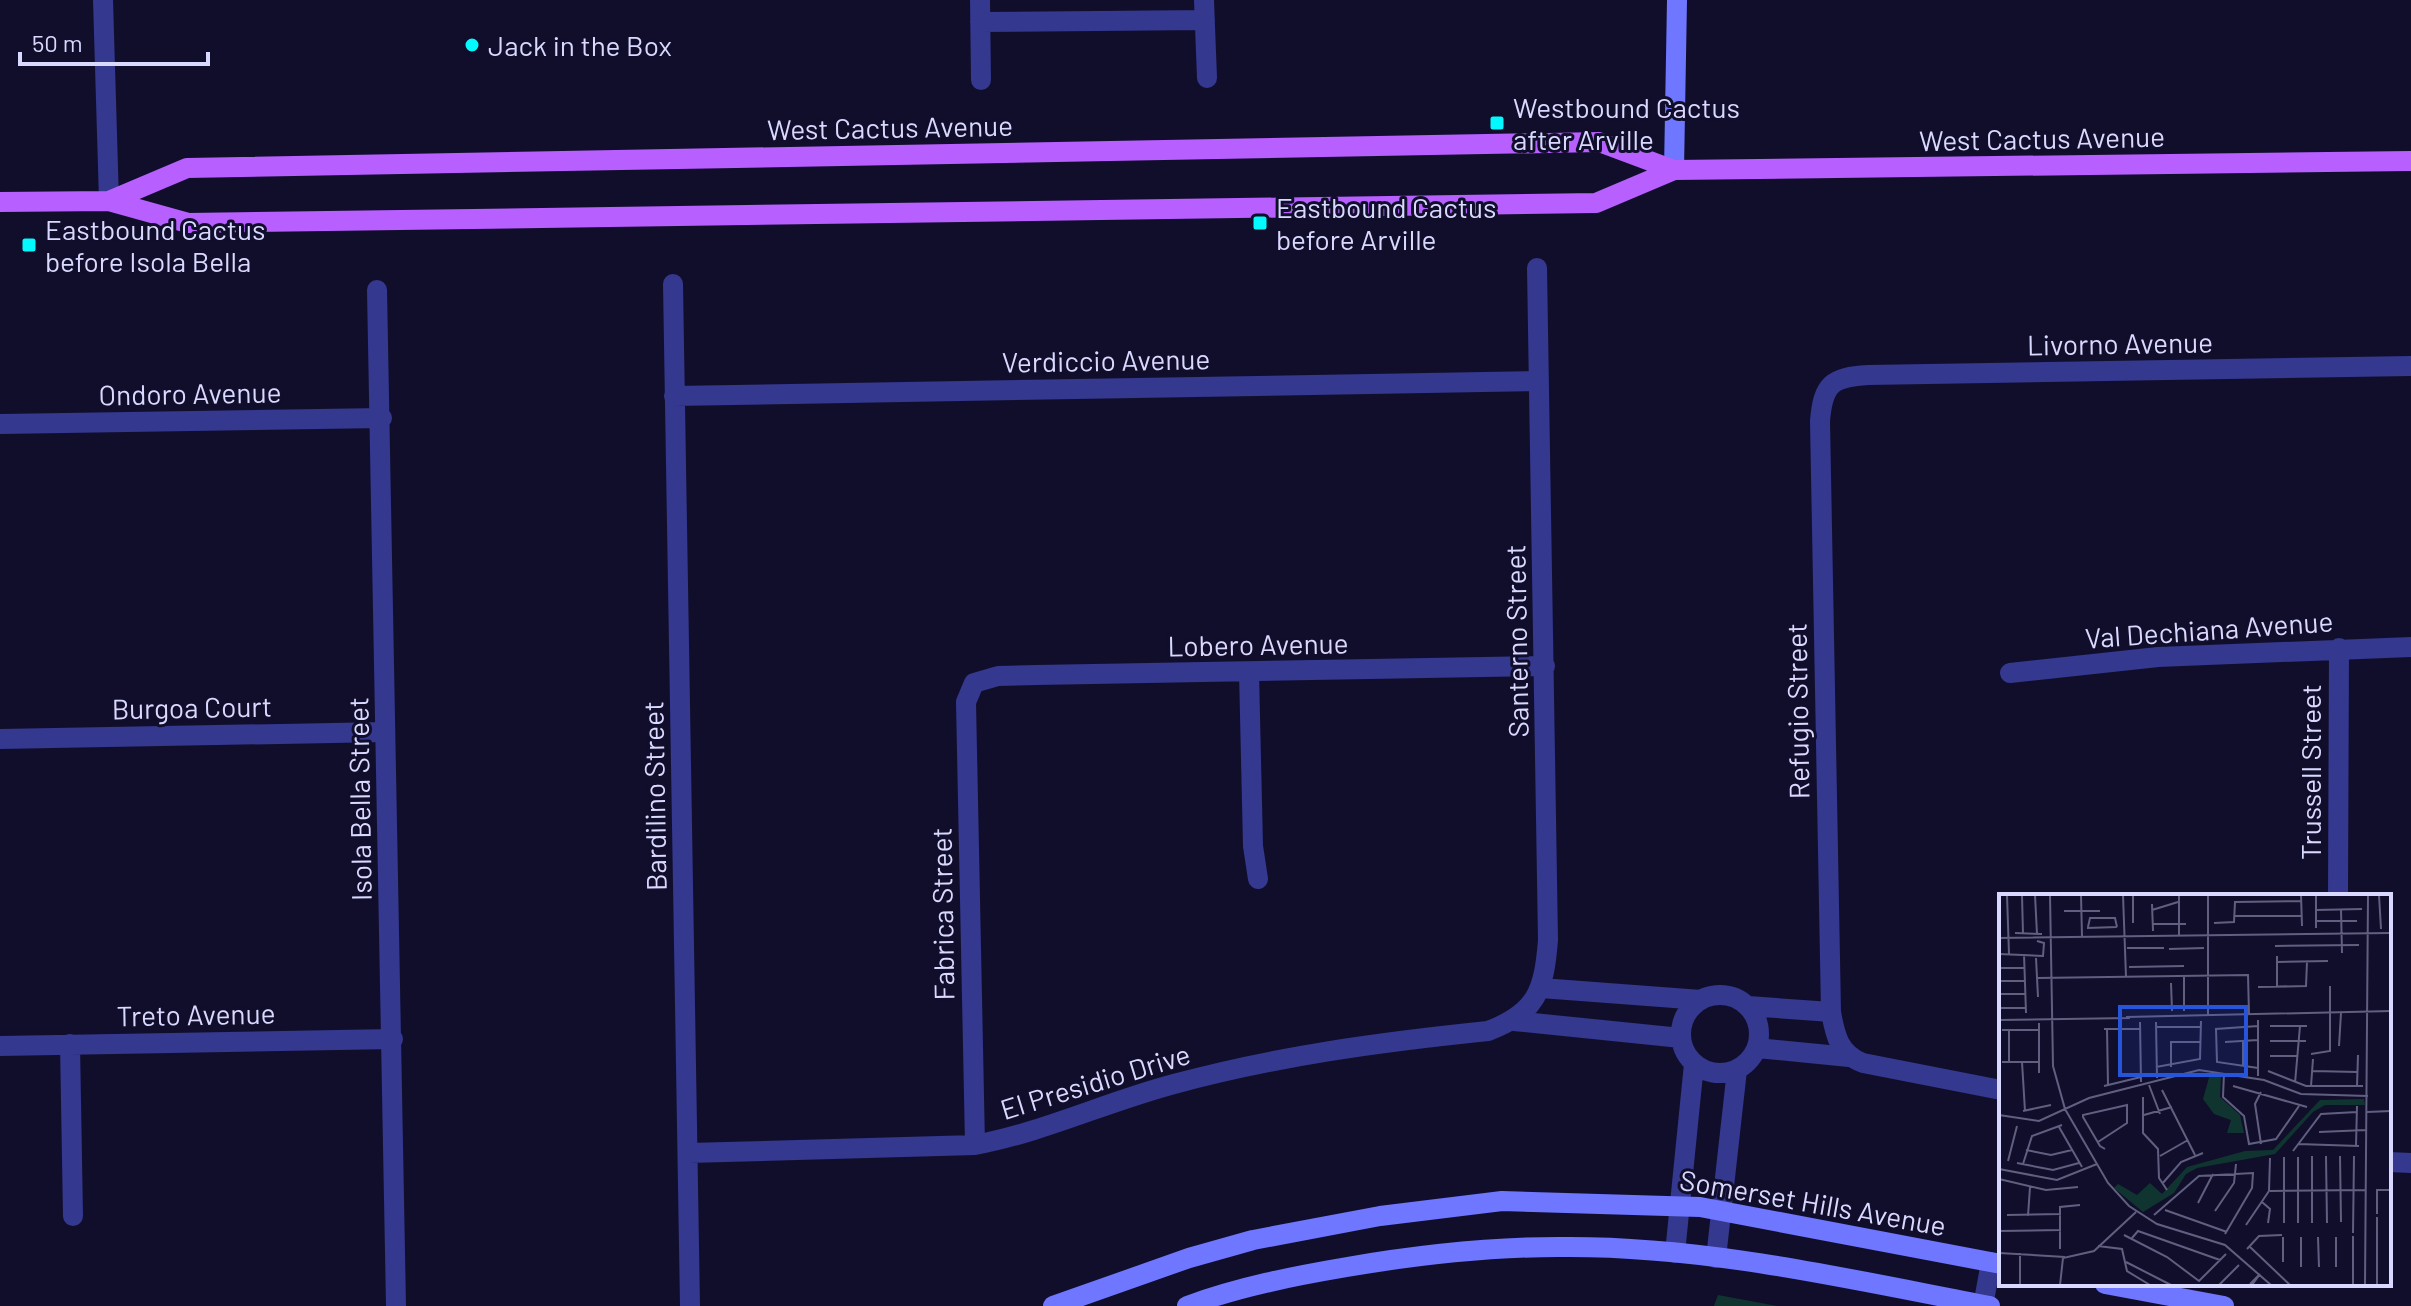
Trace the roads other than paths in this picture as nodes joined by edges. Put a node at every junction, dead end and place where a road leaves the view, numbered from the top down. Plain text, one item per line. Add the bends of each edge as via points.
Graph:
1 (103, 0) edge
2 (980, 0) edge
3 (1677, 0) edge
4 (1204, 10) edge
5 (980, 22) junction
6 (1207, 78) dead end
7 (981, 80) dead end
8 (2411, 161) edge
9 (1674, 170) junction
10 (109, 201) junction
11 (0, 202) edge
12 (1537, 268) dead end
13 (673, 284) dead end
14 (377, 290) dead end
15 (2411, 366) edge
16 (1539, 381) junction
17 (1832, 384) joint
18 (674, 396) junction
19 (382, 418) junction
20 (0, 424) edge
21 (2411, 647) edge
22 (2339, 648) junction
23 (1545, 666) junction
24 (1249, 672) junction
25 (2010, 673) dead end
26 (974, 683) joint
27 (385, 732) junction
28 (0, 739) edge
29 (1258, 879) dead end
30 (2338, 894) edge
31 (1541, 988) junction
32 (1701, 1000) junction
33 (1748, 1006) junction
34 (1831, 1012) junction
35 (1522, 1015) junction
36 (1681, 1038) junction
37 (393, 1039) junction
38 (70, 1044) junction
39 (0, 1046) edge
40 (1757, 1048) junction
41 (1849, 1057) junction
42 (1694, 1064) junction
43 (1737, 1070) junction
44 (1999, 1090) edge
45 (975, 1145) junction
46 (688, 1153) junction
47 (2391, 1162) edge
48 (2411, 1163) edge
49 (1680, 1206) junction
50 (1721, 1211) junction
51 (73, 1216) dead end
52 (1675, 1253) junction
53 (1716, 1258) junction
54 (1996, 1263) edge
55 (2116, 1286) edge
56 (396, 1306) edge
57 (690, 1306) edge
58 (1053, 1306) edge
59 (1187, 1306) edge
60 (1985, 1306) edge
61 (2224, 1306) edge

1 - 10 street
2 - 5 street
3 - 9 main road
4 - 5 street
4 - 6 street
5 - 7 street
8 - 9 main road, West Cactus Avenue
9 - 10 main road, West Cactus Avenue via 1596,203 188,223
9 - 10 main road, West Cactus Avenue via 1599,142 429,163 187,168
10 - 11 main road, West Cactus Avenue
12 - 16 street, Santerno Street
13 - 18 street, Bardilino Street
14 - 19 street, Isola Bella Street
15 - 17 street, Livorno Avenue via 1868,375
16 - 18 street, Verdiccio Avenue
16 - 23 street, Santerno Street
17 - 34 street, Refugio Street via 1822,401 1820,421
18 - 46 street, Bardilino Street
19 - 20 street, Ondoro Avenue
19 - 27 street, Isola Bella Street
21 - 22 street, Val Dechiana Avenue
22 - 25 street, Val Dechiana Avenue via 2158,657
22 - 30 street, Trussell Street
23 - 24 street, Lobero Avenue
23 - 31 street, Santerno Street via 1548,940
24 - 26 street, Lobero Avenue via 1011,676
24 - 29 street
26 - 45 street, Fabrica Street via 966,702
27 - 28 street, Burgoa Court
27 - 37 street, Isola Bella Street
31 - 32 street
31 - 35 street, Santerno Street
32 - 33 street via 1726,995
32 - 36 street via 1683,1020
33 - 34 street
33 - 40 street via 1759,1029
34 - 41 street, Refugio Street via 1836,1039
35 - 36 street, El Presidio Drive
35 - 45 street, El Presidio Drive via 1488,1031 1288,1056 1170,1085 1020,1137
36 - 42 street
37 - 38 street, Treto Avenue
37 - 56 street, Isola Bella Street
38 - 39 street, Treto Avenue
38 - 51 street
40 - 41 street
40 - 43 street
41 - 44 street
42 - 43 street via 1711,1073
42 - 49 street
43 - 50 street
45 - 46 street, El Presidio Drive
46 - 57 street, Bardilino Street
47 - 48 street
49 - 50 main road, Somerset Hills Avenue
49 - 52 street
49 - 58 main road, Somerset Hills Avenue via 1502,1201 1380,1216 1253,1240
50 - 53 street
50 - 54 main road, Somerset Hills Avenue
52 - 53 main road
52 - 59 main road via 1560,1247 1469,1250 1321,1272
53 - 60 main road
54 - 60 street
55 - 61 main road

